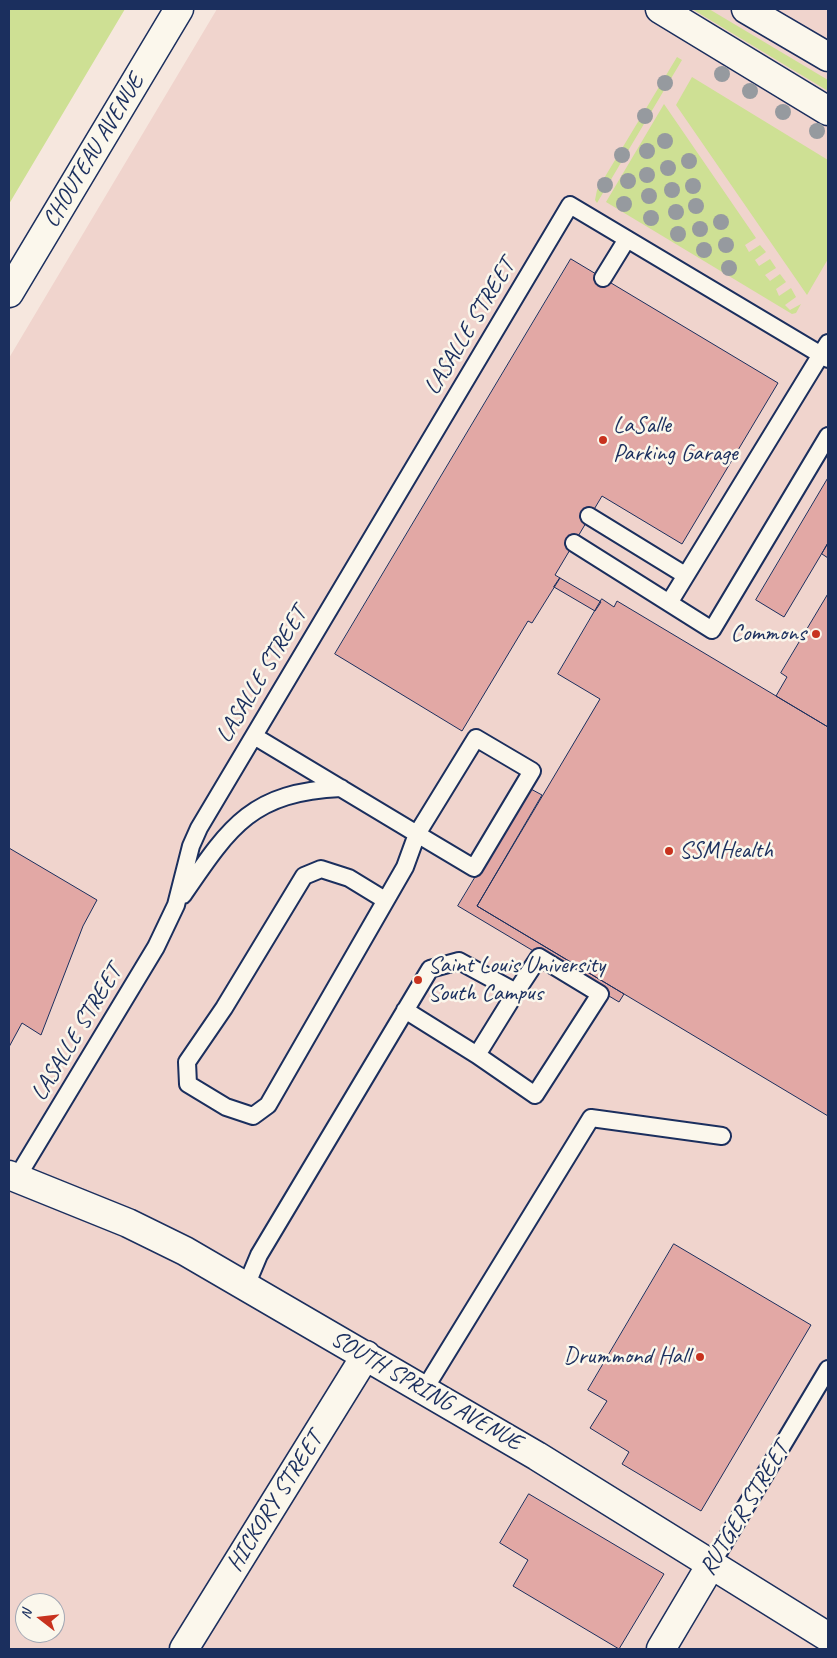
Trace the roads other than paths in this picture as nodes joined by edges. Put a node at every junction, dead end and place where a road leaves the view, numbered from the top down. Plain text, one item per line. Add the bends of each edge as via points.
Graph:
1 (179, 9) edge
2 (660, 9) edge
3 (746, 9) edge
4 (828, 57) edge
5 (828, 111) edge
6 (627, 239) junction
7 (603, 278) dead end
8 (9, 293) edge
9 (826, 352) edge
10 (828, 436) edge
11 (589, 516) dead end
12 (574, 543) dead end
13 (686, 575) junction
14 (669, 603) junction
15 (254, 736) junction
16 (341, 788) junction
17 (417, 834) junction
18 (385, 900) junction
19 (176, 905) junction
20 (516, 992) junction
21 (405, 1010) junction
22 (477, 1055) junction
23 (722, 1136) dead end
24 (13, 1177) edge
25 (246, 1286) junction
26 (366, 1356) junction
27 (828, 1369) edge
28 (424, 1390) junction
29 (712, 1563) junction
30 (828, 1637) edge
31 (184, 1649) edge
32 (662, 1649) edge

1 - 8 street, CHOUTEAU AVENUE
2 - 5 street
3 - 4 street
6 - 7 lane
6 - 9 lane
6 - 15 lane, LASALLE STREET via 570,205
9 - 13 lane
10 - 14 lane via 712,630
11 - 13 lane
12 - 14 lane
13 - 14 lane
15 - 16 lane
15 - 19 lane, LASALLE STREET via 199,828 191,846
16 - 17 lane
16 - 19 lane via 282,796 251,813 219,845
17 - 17 lane via 474,868 532,771 476,738
17 - 18 lane via 405,867
18 - 18 lane via 268,1105 253,1116 226,1107 188,1084 187,1062 224,1008 304,876 321,869 349,878
19 - 24 lane, LASALLE STREET via 156,947
20 - 21 lane via 459,961 430,969
20 - 22 lane
20 - 22 lane via 539,957 600,994 535,1095
21 - 22 lane
21 - 25 lane via 259,1255
23 - 28 lane via 590,1118
24 - 25 street, SOUTH SPRING AVENUE via 128,1223
25 - 26 street, SOUTH SPRING AVENUE
26 - 28 street, SOUTH SPRING AVENUE
26 - 31 street, HICKORY STREET
27 - 29 lane, RUTGER STREET
28 - 29 street, SOUTH SPRING AVENUE
29 - 30 street, SOUTH SPRING AVENUE
29 - 32 street, RUTGER STREET

